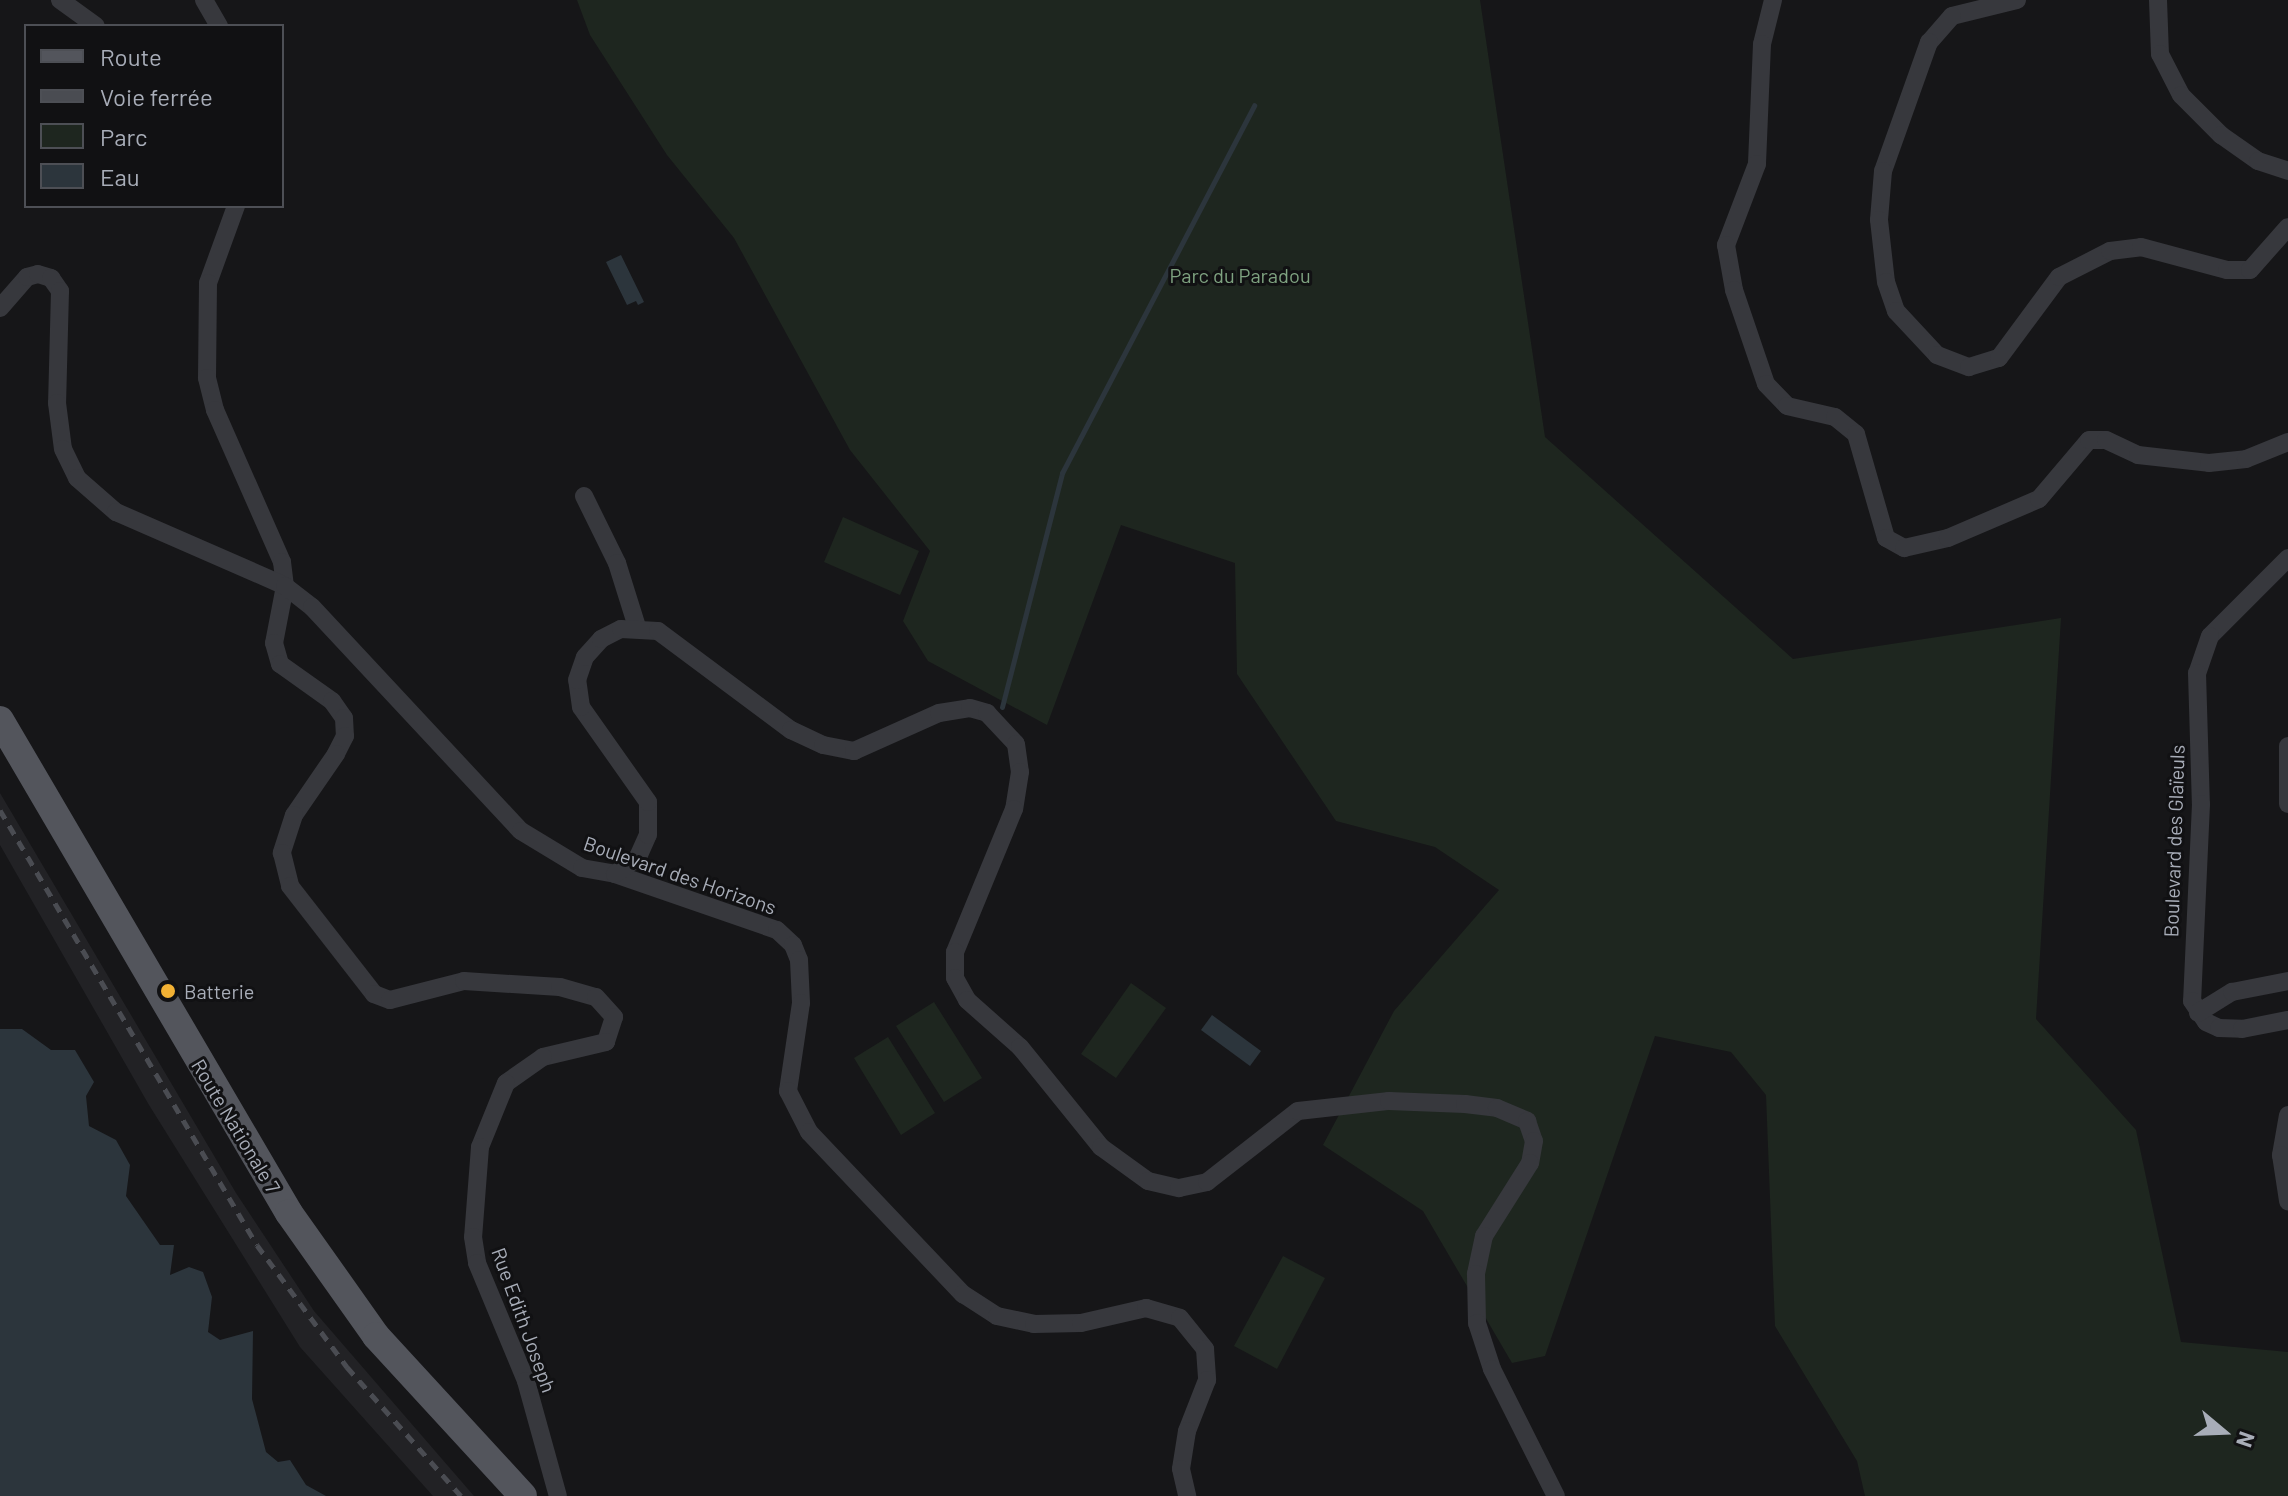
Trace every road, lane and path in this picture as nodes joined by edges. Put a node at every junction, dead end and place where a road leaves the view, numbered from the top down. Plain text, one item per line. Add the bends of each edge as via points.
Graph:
1 (60, 0) edge
2 (204, 0) edge
3 (1773, 0) edge
4 (2017, 0) edge
5 (2158, 0) edge
6 (93, 24) edge
7 (211, 24) edge
8 (2288, 171) edge
9 (235, 208) edge
10 (2288, 227) edge
11 (0, 308) edge
12 (2288, 442) edge
13 (584, 496) dead end
14 (2288, 558) edge
15 (285, 586) junction
16 (637, 627) junction
17 (0, 720) edge
18 (2288, 746) edge
19 (0, 747) edge
20 (2288, 804) edge
21 (615, 874) junction
22 (2288, 981) edge
23 (2198, 1013) junction
24 (2288, 1020) edge
25 (2288, 1115) edge
26 (2288, 1201) edge
27 (510, 1496) edge
28 (523, 1496) edge
29 (558, 1496) edge
30 (1187, 1496) edge
31 (1556, 1496) edge

1 - 6 street
2 - 7 street
3 - 12 street via 1762,44 1757,164 1726,245 1734,290 1766,384 1787,406 1835,417 1856,434 1886,538 1904,548 1948,538 2039,499 2089,440 2106,440 2138,455 2209,463 2246,459
4 - 10 street via 1952,16 1929,42 1883,171 1879,220 1886,282 1896,311 1937,355 1969,367 1999,358 2059,277 2110,251 2141,247 2227,270 2250,270
5 - 8 street via 2160,54 2181,95 2246,153
9 - 15 street via 208,283 207,378 215,410 282,562
11 - 15 street, Boulevard des Horizons via 27,277 51,278 60,291 57,403 63,449 77,478 116,512
13 - 16 street via 617,563
14 - 23 street, Boulevard des Glaïeuls via 2210,636 2197,673 2201,804 2192,1001
15 - 21 street, Boulevard des Horizons via 312,607 521,831 582,868
15 - 29 street, Rue Edith Joseph via 274,643 280,664 332,701 344,718 345,736 294,815 282,853 290,886 363,985 390,1000 464,981 560,987 596,997 614,1017 606,1042 543,1057 506,1083 490,1112 478,1159 473,1237 477,1263 526,1381
16 - 21 street via 601,639 585,657 577,680 581,707 648,802 648,835 638,857
16 - 31 street via 658,631 791,730 823,745 854,751 939,713 970,708 1004,727 1016,744 1020,772 1014,809 968,912 955,952 955,978 967,1000 1020,1047 1101,1147 1148,1181 1179,1188 1207,1182 1298,1111 1389,1101 1465,1104 1497,1108 1527,1121 1534,1141 1530,1163 1484,1236 1476,1274 1477,1323 1492,1369
17 - 28 main road, Route Nationale 7 via 298,1225 376,1336
18 - 20 street
19 - 27 main road, Route Nationale 7 via 116,952 369,1342
21 - 30 street, Boulevard des Horizons via 777,930 793,945 801,1003 788,1091 809,1132 963,1294 997,1316 1034,1324 1081,1323 1146,1308 1180,1318 1205,1349 1207,1380 1187,1431 1181,1469
22 - 23 street via 2232,992
23 - 24 street via 2219,1028
25 - 26 street via 2281,1155

